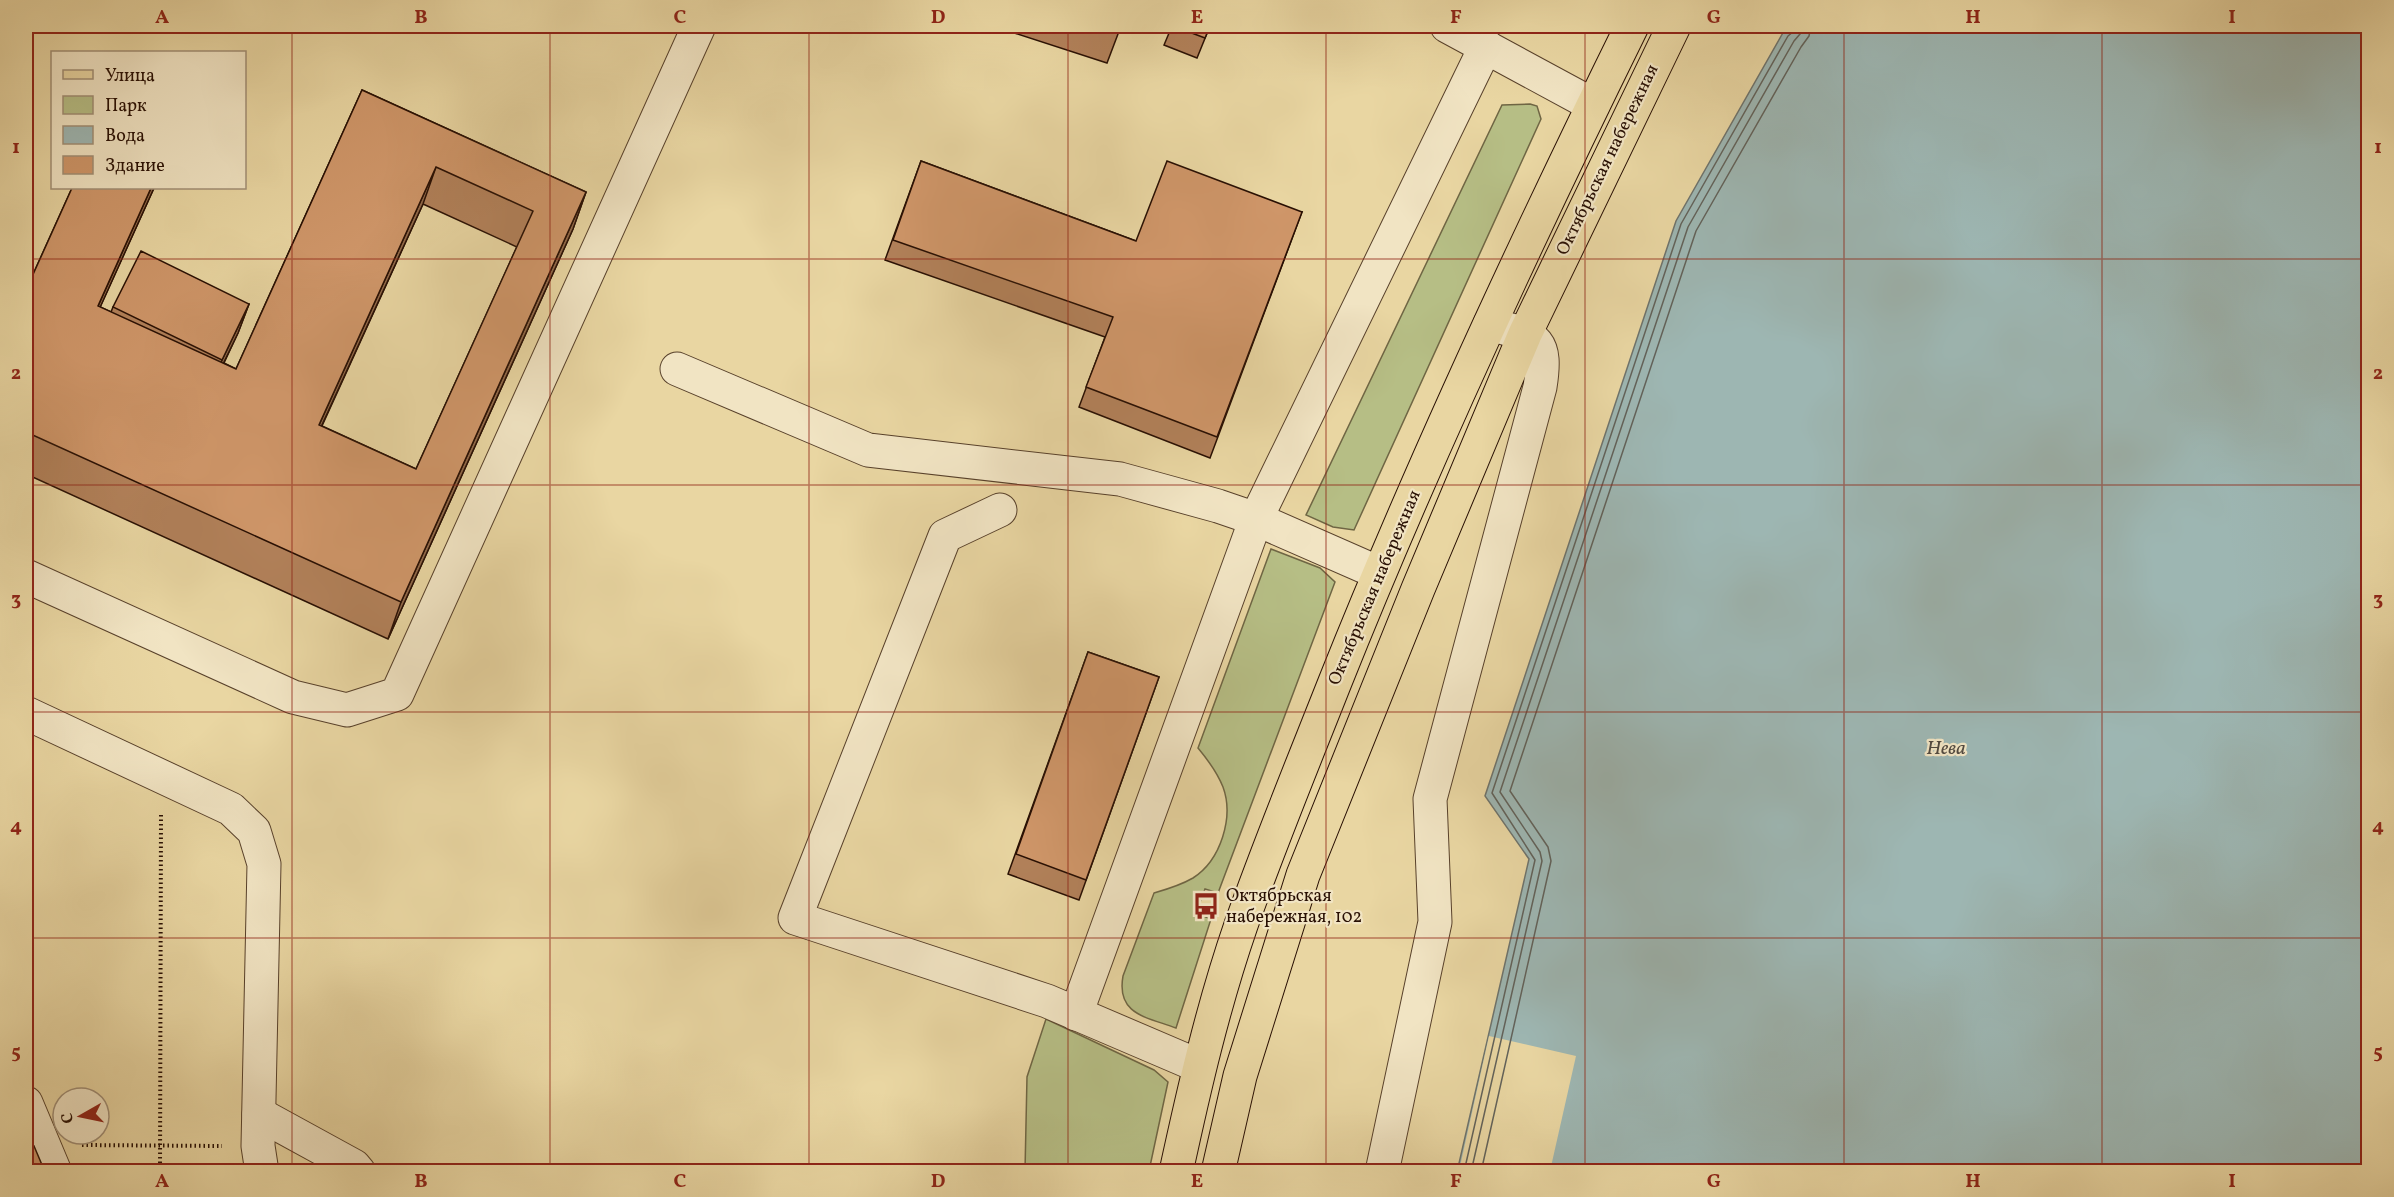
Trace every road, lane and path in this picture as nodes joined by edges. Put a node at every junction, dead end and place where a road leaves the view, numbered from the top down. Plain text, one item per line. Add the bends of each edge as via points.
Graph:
1 (699, 26) edge
2 (1447, 26) edge
3 (1632, 26) edge
4 (1674, 26) edge
5 (1486, 46) junction
6 (1593, 105) junction
7 (1490, 324) junction
8 (1525, 334) junction
9 (677, 369) dead end
10 (1000, 510) dead end
11 (1256, 519) junction
12 (1379, 573) junction
13 (26, 576) edge
14 (26, 713) edge
15 (161, 777) junction
16 (1076, 1014) junction
17 (1199, 1066) junction
18 (26, 1103) edge
19 (259, 1114) junction
20 (160, 1146) junction
21 (49, 1158) edge
22 (260, 1159) edge
23 (160, 1172) edge
24 (359, 1172) edge
25 (1176, 1172) edge
26 (1218, 1172) edge
27 (1382, 1172) edge

1 - 13 lane via 398,694 347,710 293,697
2 - 5 lane
3 - 6 main road, Октябрьская набережная
4 - 8 main road, Октябрьская набережная
5 - 6 lane
5 - 11 lane
6 - 7 main road, Октябрьская набережная
7 - 8 lane
7 - 12 main road, Октябрьская набережная
8 - 26 main road, Октябрьская набережная via 1303,875 1240,1076
8 - 27 lane via 1538,343 1544,362 1540,387 1430,799 1435,922
9 - 11 lane via 868,450 1120,479
10 - 16 lane via 945,536 795,918
11 - 12 lane
11 - 16 lane
12 - 17 main road, Октябрьская набережная via 1240,927
14 - 15 lane
15 - 19 lane via 231,809 254,831 264,864
15 - 20 path
16 - 17 lane
17 - 25 main road, Октябрьская набережная
18 - 21 lane
19 - 22 lane
19 - 24 lane
20 - 21 path
20 - 22 path
20 - 23 path

